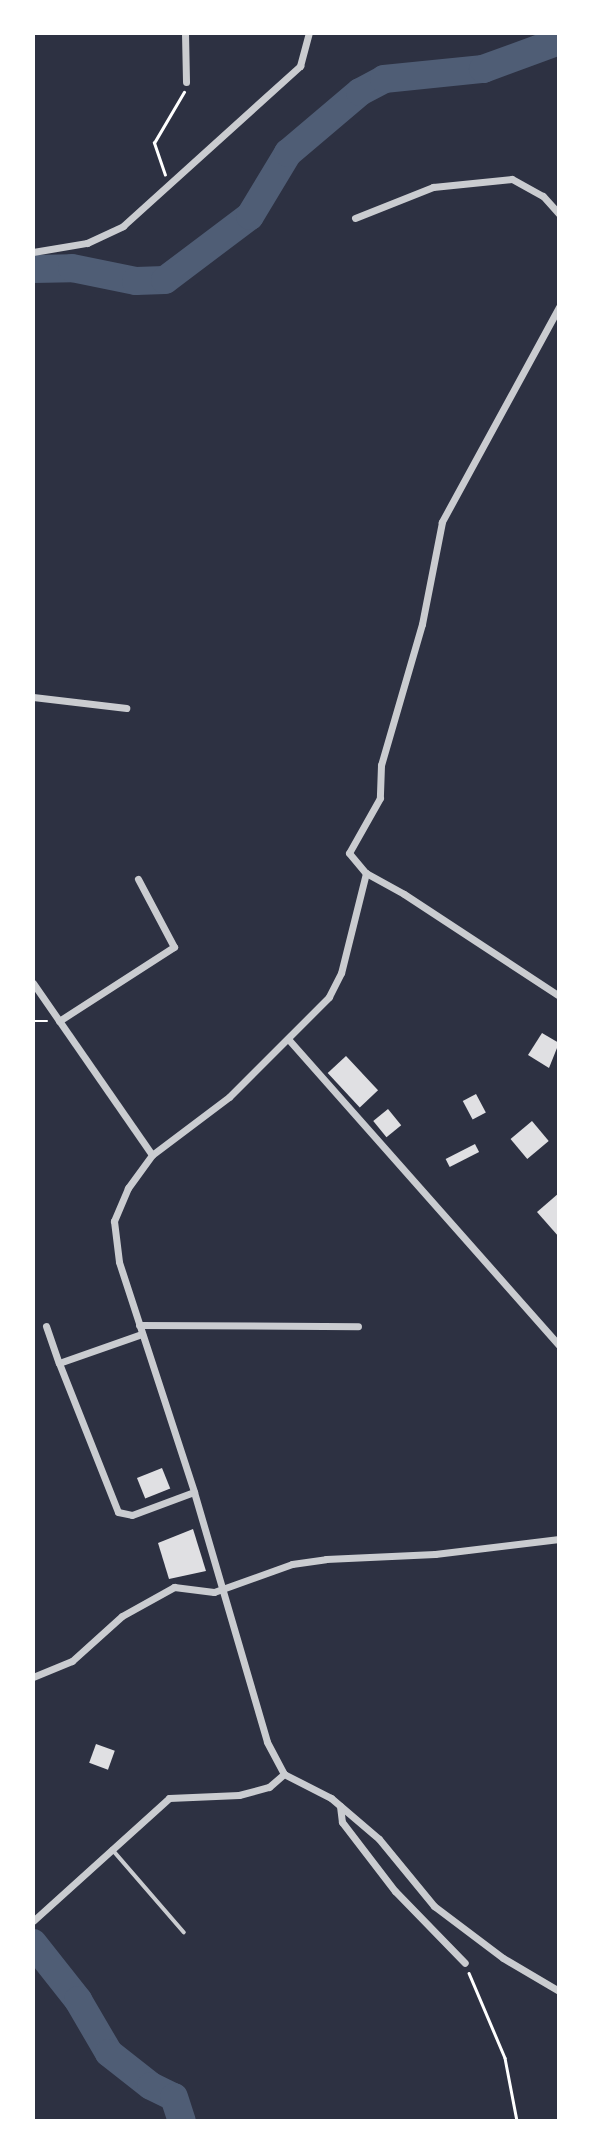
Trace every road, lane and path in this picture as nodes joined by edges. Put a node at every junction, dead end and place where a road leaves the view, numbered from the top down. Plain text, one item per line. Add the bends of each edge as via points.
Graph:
1 (185, 33) edge
2 (309, 33) edge
3 (186, 82) joint
4 (171, 183) junction
5 (559, 214) edge
6 (355, 218) dead end
7 (33, 252) edge
8 (559, 307) edge
9 (33, 697) edge
10 (126, 708) dead end
11 (366, 873) junction
12 (138, 878) dead end
13 (33, 983) edge
14 (559, 996) edge
15 (59, 1021) junction
16 (289, 1040) junction
17 (152, 1155) junction
18 (139, 1325) junction
19 (46, 1326) dead end
20 (358, 1326) dead end
21 (142, 1334) junction
22 (559, 1345) edge
23 (59, 1363) junction
24 (194, 1492) junction
25 (559, 1539) edge
26 (221, 1590) junction
27 (33, 1677) edge
28 (284, 1774) junction
29 (340, 1805) junction
30 (110, 1847) junction
31 (33, 1921) edge
32 (184, 1932) dead end
33 (465, 1963) joint
34 (559, 1991) edge
35 (517, 2121) edge

1 - 3 street
2 - 4 street via 300,66
3 - 4 path via 178,106 160,126 154,143 159,168
4 - 7 street via 107,235
5 - 6 street via 543,196 512,179 433,187
8 - 11 street via 442,522 422,624 381,765 380,798 349,853
9 - 10 street
11 - 14 street
11 - 16 street via 341,973 329,997
12 - 15 street via 174,947
13 - 15 street
15 - 17 street
16 - 17 street via 229,1097
16 - 22 street
17 - 18 street via 128,1188 114,1221 119,1262
18 - 20 street
18 - 21 street
19 - 23 street
21 - 23 street
21 - 24 street
23 - 24 street via 118,1512 132,1515
24 - 26 street
25 - 26 street via 292,1564
26 - 27 street via 174,1587 122,1616 72,1661
26 - 28 street via 267,1742
28 - 29 street
28 - 30 street via 269,1787 239,1795 169,1798
29 - 33 street via 342,1822 395,1891
29 - 34 street via 379,1839 433,1906 503,1958
30 - 31 street
30 - 32 lane
33 - 35 path via 505,2058

